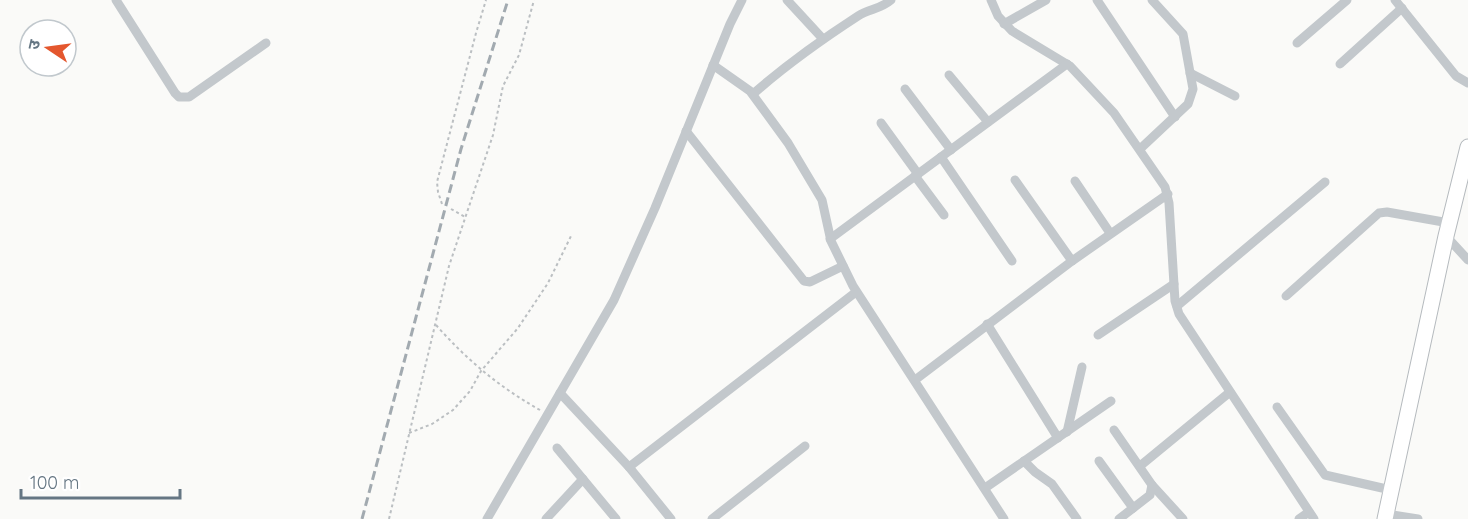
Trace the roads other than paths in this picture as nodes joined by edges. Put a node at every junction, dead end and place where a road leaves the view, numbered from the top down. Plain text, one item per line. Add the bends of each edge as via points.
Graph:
1 (116, 0) edge
2 (742, 0) edge
3 (787, 0) edge
4 (891, 0) edge
5 (991, 0) edge
6 (1046, 0) edge
7 (1097, 0) edge
8 (1152, 0) edge
9 (1347, 0) edge
10 (1395, 0) edge
11 (1402, 8) junction
12 (1004, 24) junction
13 (823, 39) junction
14 (266, 43) dead end
15 (1297, 43) dead end
16 (713, 64) junction
17 (1067, 64) junction
18 (1340, 64) dead end
19 (1190, 73) junction
20 (949, 75) dead end
21 (1468, 83) edge
22 (905, 89) dead end
23 (753, 94) junction
24 (1235, 96) dead end
25 (1175, 117) junction
26 (881, 123) dead end
27 (988, 123) junction
28 (686, 131) junction
29 (1468, 147) edge
30 (1140, 149) junction
31 (951, 150) junction
32 (941, 158) junction
33 (917, 175) junction
34 (1015, 180) dead end
35 (1075, 182) dead end
36 (1325, 182) dead end
37 (1168, 194) junction
38 (944, 215) dead end
39 (1448, 230) junction
40 (1110, 233) junction
41 (830, 238) junction
42 (1468, 260) edge
43 (1012, 261) dead end
44 (1072, 261) junction
45 (843, 266) junction
46 (1174, 284) junction
47 (856, 292) junction
48 (1286, 296) dead end
49 (1177, 306) junction
50 (987, 324) junction
51 (1098, 335) dead end
52 (1082, 367) dead end
53 (915, 380) junction
54 (1230, 392) junction
55 (560, 393) junction
56 (1111, 401) dead end
57 (1277, 407) dead end
58 (1114, 430) dead end
59 (1067, 432) junction
60 (1058, 438) junction
61 (805, 446) dead end
62 (557, 448) dead end
63 (1024, 461) junction
64 (1099, 461) dead end
65 (1140, 465) junction
66 (629, 467) junction
67 (583, 479) junction
68 (1152, 486) junction
69 (984, 488) junction
70 (1391, 490) junction
71 (1133, 508) junction
72 (1311, 516) edge
73 (1385, 517) edge
74 (488, 519) edge
75 (546, 519) edge
76 (616, 519) edge
77 (670, 519) edge
78 (712, 519) edge
79 (1004, 519) edge
80 (1077, 519) edge
81 (1119, 519) edge
82 (1184, 519) edge
83 (1299, 519) edge
84 (1418, 519) edge

1 - 14 street via 179,97 189,96
2 - 16 street
3 - 13 street
4 - 13 street
5 - 12 street
6 - 12 street
7 - 25 street
8 - 19 street via 1184,34
9 - 15 street
10 - 11 street
11 - 18 street
11 - 21 street via 1456,76
12 - 17 street via 1022,39
13 - 23 street
16 - 23 street
16 - 28 street
17 - 27 street
17 - 30 street via 1114,113
19 - 24 street
19 - 25 street via 1191,98
20 - 27 street
22 - 31 street
23 - 41 street via 819,193
25 - 30 street
26 - 33 street
27 - 31 street
28 - 45 street via 804,281 810,282
28 - 55 street via 614,300
29 - 39 main road
30 - 37 street
31 - 32 street
32 - 33 street
32 - 43 street
33 - 38 street
33 - 41 street
34 - 44 street
35 - 40 street
36 - 49 street
37 - 40 street
37 - 46 street
39 - 42 street
39 - 48 street via 1388,212 1379,213
39 - 70 main road
40 - 44 street
41 - 45 street
44 - 50 street
45 - 47 street
46 - 49 street
46 - 51 street
47 - 53 street
47 - 66 street
49 - 54 street
50 - 53 street
50 - 60 street
52 - 59 street
53 - 69 street
54 - 65 street
54 - 72 street
55 - 66 street
55 - 74 street
56 - 59 street
57 - 70 street via 1325,475
58 - 65 street
59 - 60 street
60 - 63 street
61 - 78 street
62 - 67 street
63 - 69 street
63 - 80 street via 1052,484
64 - 71 street
65 - 68 street
66 - 77 street
67 - 75 street
67 - 76 street
68 - 71 street via 1150,495
68 - 82 street
69 - 79 street
70 - 73 main road
71 - 81 street
72 - 83 street
73 - 84 street

